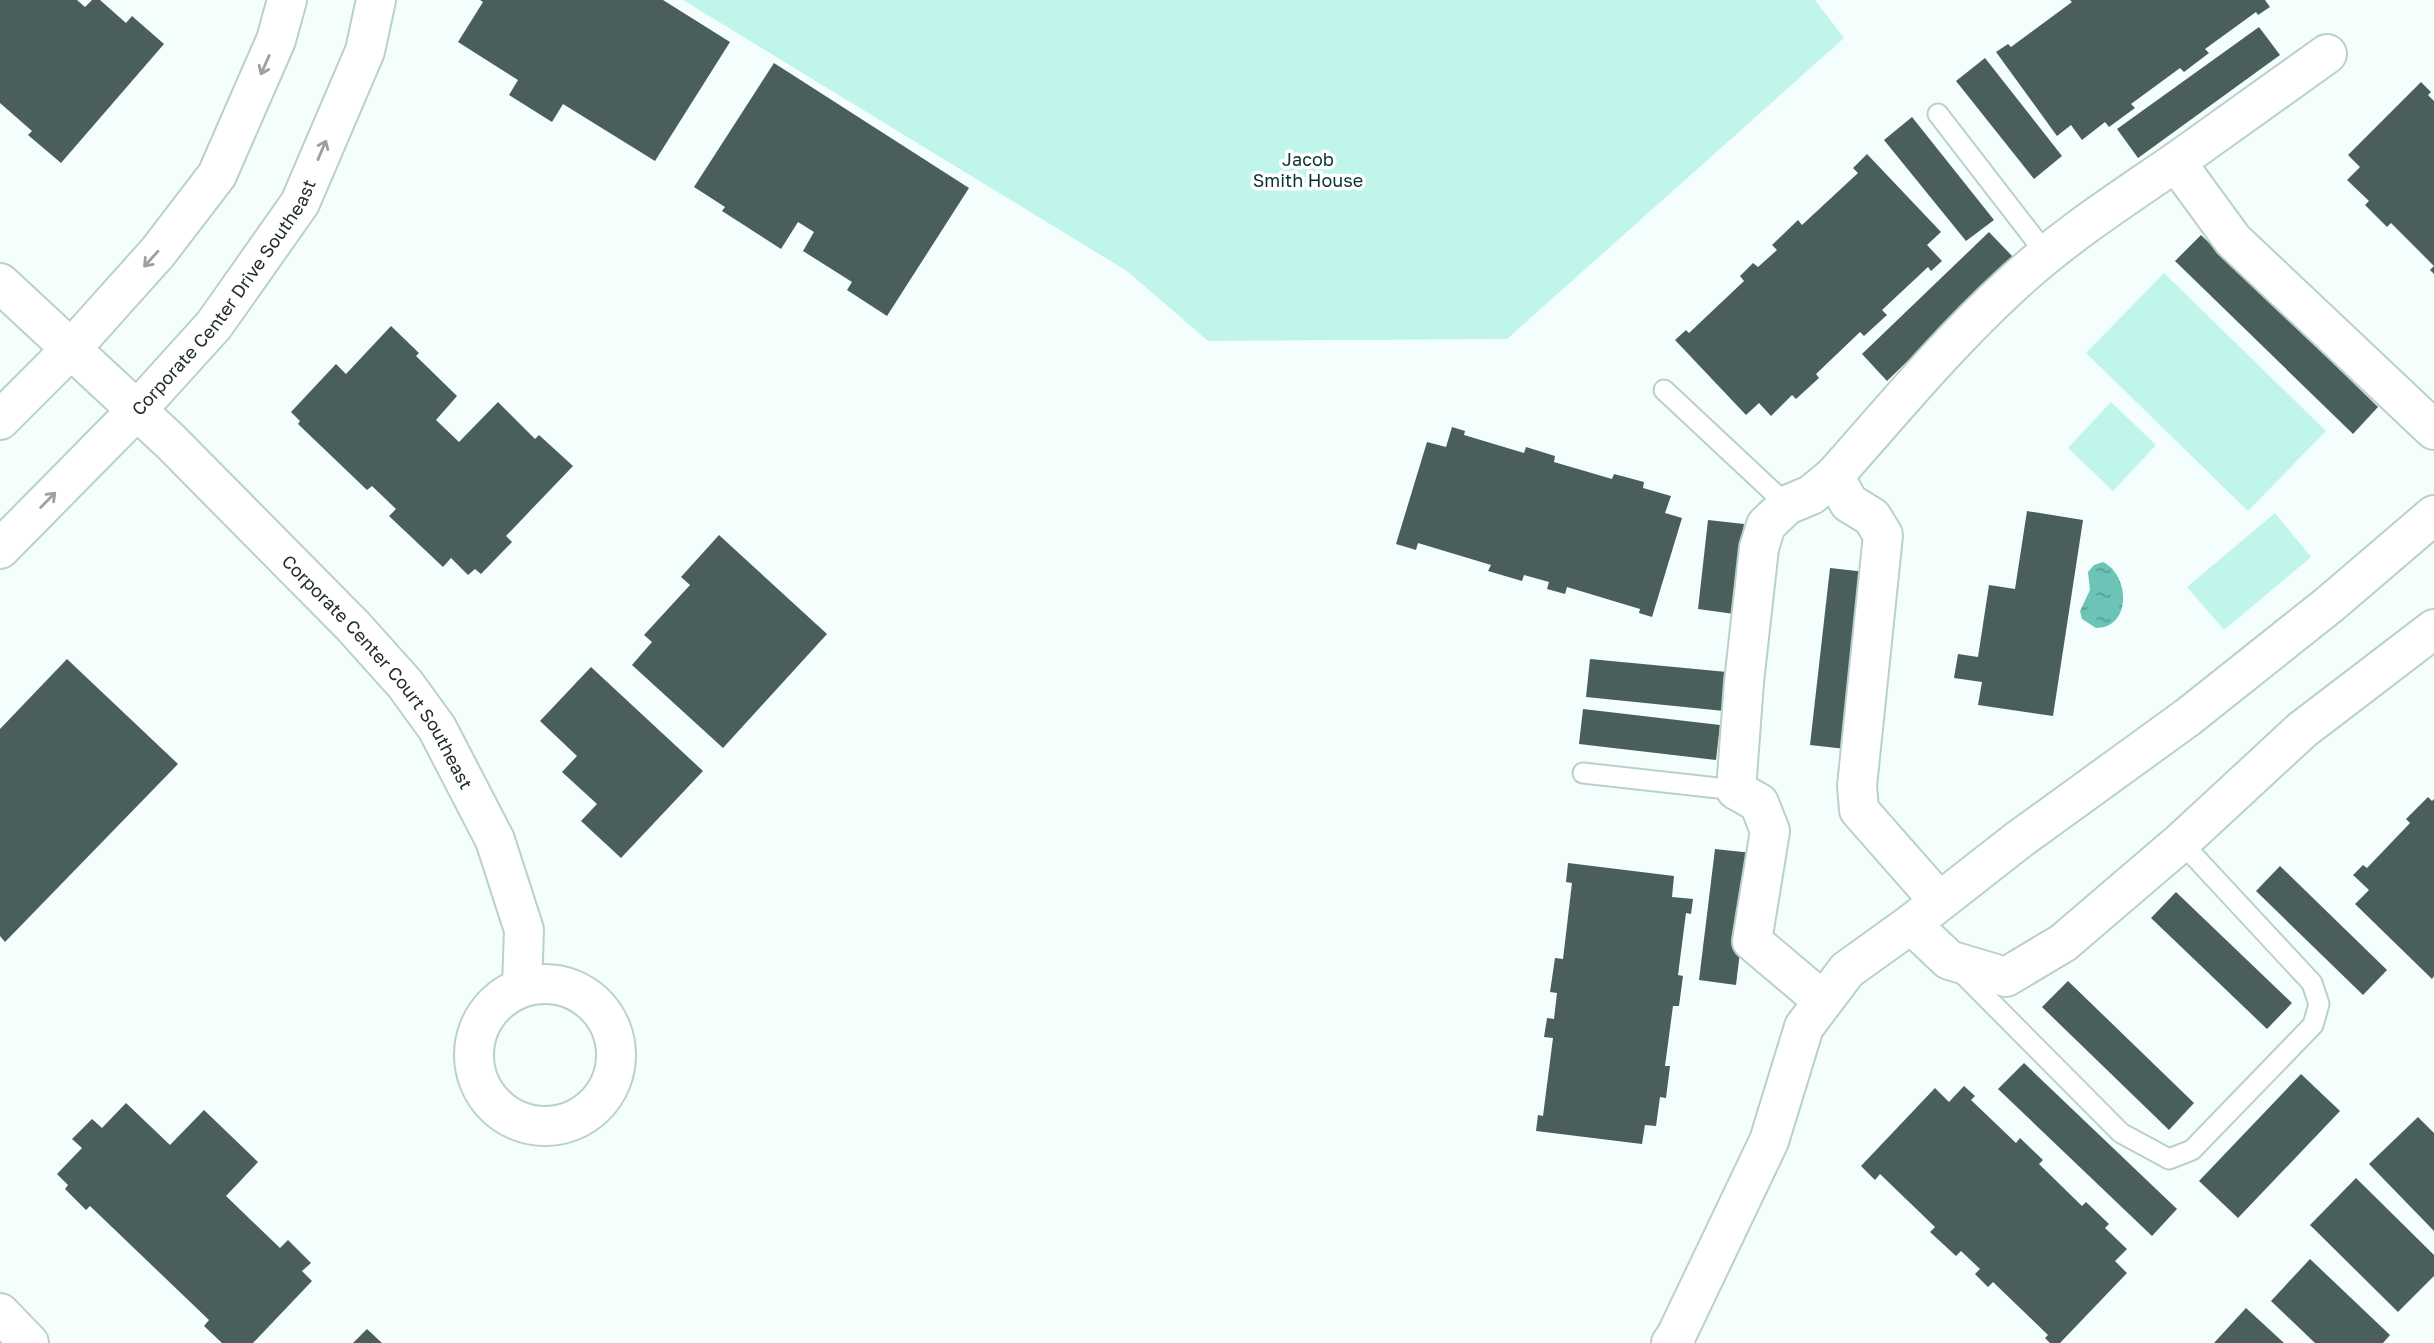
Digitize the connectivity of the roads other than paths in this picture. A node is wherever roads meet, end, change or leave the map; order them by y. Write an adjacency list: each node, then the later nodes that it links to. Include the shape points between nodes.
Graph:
1 (287, 0): 8 (street, one-way to 8, via 276,40 217,175 158,252)
2 (376, 0): 10 (street, Corporate Center Drive Southeast, one-way to 2, via 214,325 300,204 365,51)
3 (2327, 54): 5 (street)
4 (1938, 114): 6 (lane)
5 (2176, 162): 6 (street); 12 (street, via 2233,240)
6 (2047, 255): 13 (street, via 1965,331)
7 (0, 284): 8 (street, Corporate Center Court Southeast)
8 (72, 348): 10 (street, Corporate Center Court Southeast); 11 (street)
9 (1664, 390): 14 (lane)
10 (137, 410): 16 (street, Corporate Center Drive Southeast, one-way to 10); 23 (street, Corporate Center Court Southeast, via 353,626 437,728 495,840 524,930)
11 (0, 420)
12 (2434, 430)
13 (1833, 476): 14 (street, via 1811,495); 21 (street, via 1849,503 1872,517 1883,535 1858,810)
14 (1787, 505): 19 (street, via 1766,525 1759,548)
15 (2434, 515): 21 (street, via 2188,718)
16 (0, 549)
17 (2434, 629): 20 (street, via 2302,730)
18 (1583, 773): 19 (lane)
19 (1736, 790): 24 (street, via 1759,803 1770,831 1752,941)
20 (2181, 842): 22 (street, via 2063,943 2006,976); 22 (lane, via 2312,983 2319,1004 2313,1025 2192,1150 2169,1159 2121,1133)
21 (1925, 913): 22 (street); 24 (street, via 1847,970)
22 (1949, 960)
23 (522, 987)
24 (1823, 1001): 27 (street, via 1804,1027 1769,1141)
25 (0, 1314): 26 (street)
26 (29, 1343)
27 (1671, 1343)

